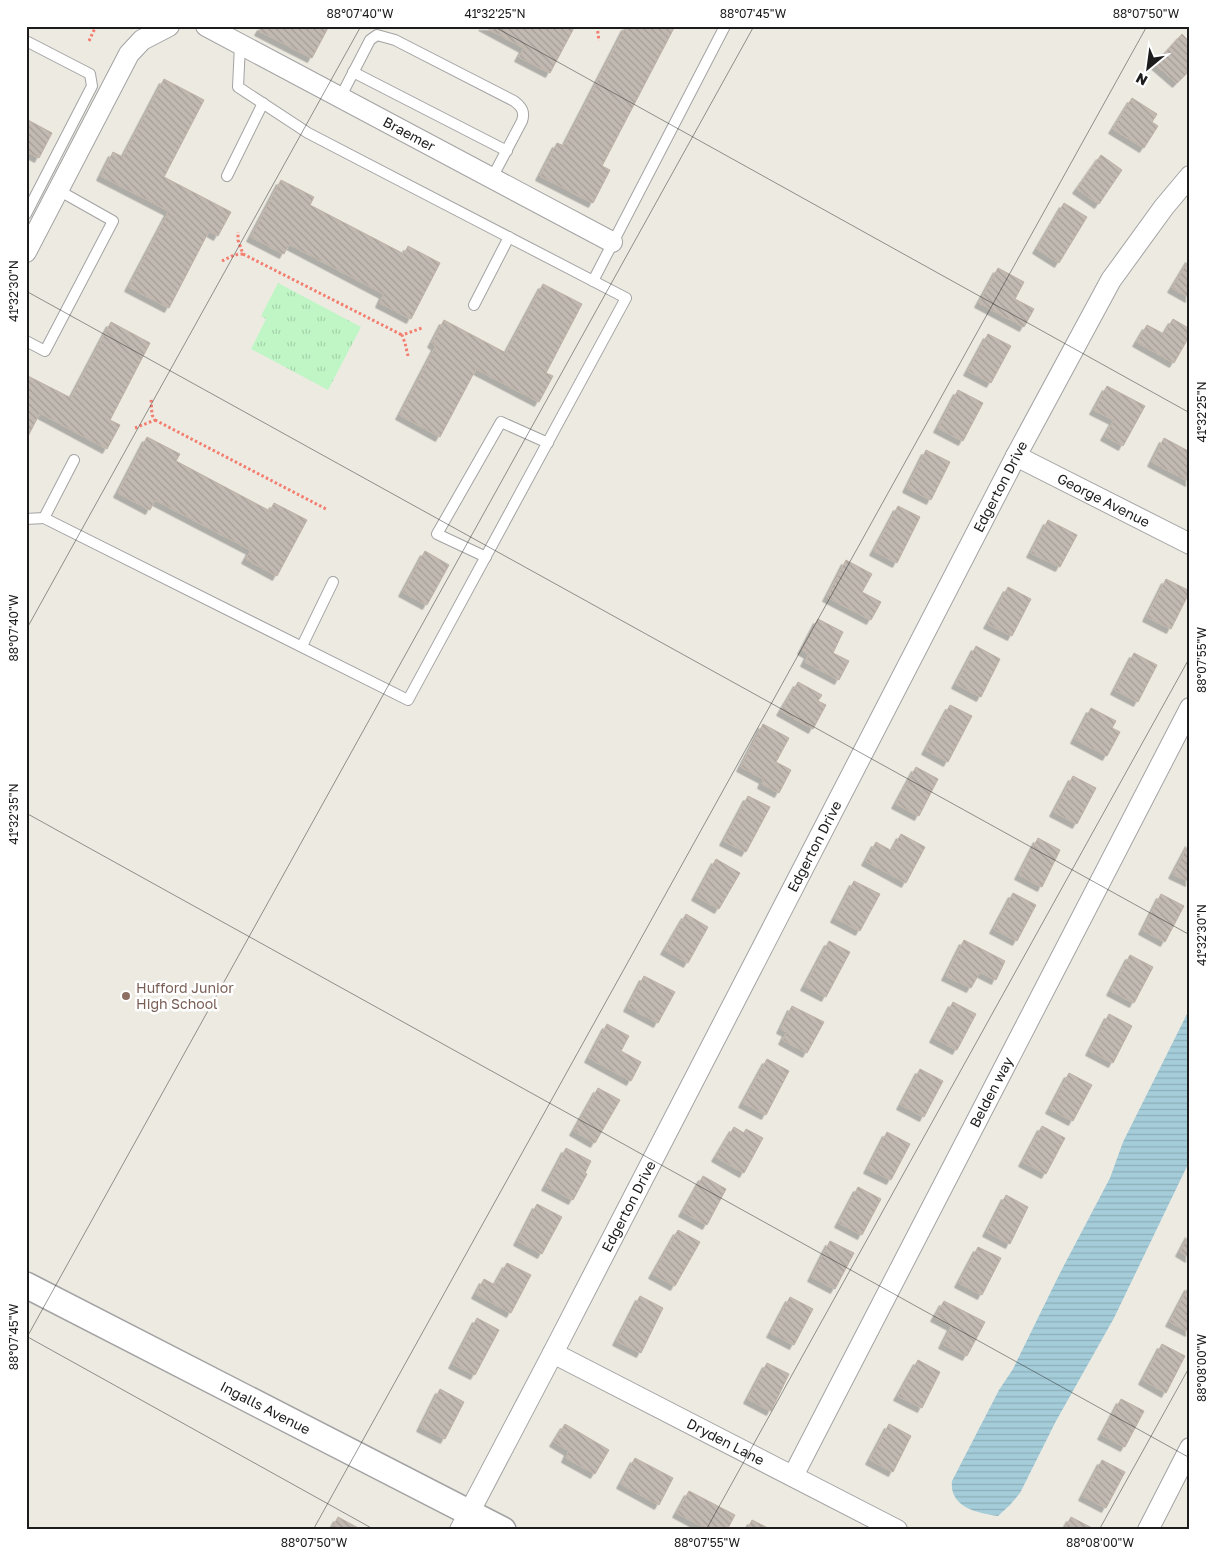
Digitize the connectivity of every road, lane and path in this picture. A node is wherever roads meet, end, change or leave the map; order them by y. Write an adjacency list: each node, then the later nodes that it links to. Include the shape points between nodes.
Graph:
1 (96, 26): 6 (path)
2 (169, 26): 17 (street, via 142,40 129,54)
3 (206, 26): 9 (street, Braemer)
4 (597, 26): 7 (path)
5 (725, 26): 21 (lane)
6 (89, 41)
7 (599, 41)
8 (28, 42): 18 (lane, via 90,74 92,86)
9 (240, 45): 11 (street, Braemer); 12 (lane, via 238,87)
10 (353, 72): 11 (lane); 13 (lane); 13 (lane, via 370,40 377,35 395,40 438,62 522,107 522,121)
11 (340, 98): 16 (street, Braemer)
12 (263, 103): 14 (lane); 20 (lane, via 308,133)
13 (507, 151): 16 (lane)
14 (227, 176)
15 (1190, 176): 35 (street, Edgerton Drive, via 1111,280)
16 (492, 178): 21 (street, Braemer)
17 (58, 190): 22 (street); 29 (lane, via 113,221 44,351)
18 (26, 214)
19 (238, 232): 23 (path)
20 (509, 237): 25 (lane); 26 (lane)
21 (612, 242): 25 (lane)
22 (26, 252)
23 (243, 254): 24 (path); 28 (path)
24 (222, 261)
25 (593, 280): 34 (lane, via 626,298)
26 (474, 305)
27 (422, 328): 28 (path)
28 (402, 335): 30 (path)
29 (26, 342)
30 (408, 356)
31 (151, 398): 32 (path)
32 (155, 420): 33 (path); 37 (path)
33 (135, 428)
34 (548, 443): 41 (lane); 41 (lane, via 501,422 437,534)
35 (1016, 456): 40 (street, George Avenue); 46 (street, Edgerton Drive)
36 (74, 460): 38 (lane)
37 (328, 510)
38 (44, 518): 39 (lane); 43 (lane)
39 (26, 519)
40 (1190, 544)
41 (486, 557): 43 (lane, via 408,700)
42 (333, 582): 43 (lane)
43 (302, 646)
44 (1190, 708): 48 (street, Belden way)
45 (26, 1285): 49 (street, Ingalls Avenue)
46 (553, 1353): 48 (street, Dryden Lane); 49 (street, Edgerton Drive)
47 (1190, 1448): 52 (street)
48 (793, 1476): 51 (street, Dryden Lane)
49 (464, 1521): 50 (street, Ingalls Avenue)
50 (503, 1530)
51 (897, 1530)
52 (1148, 1530)

